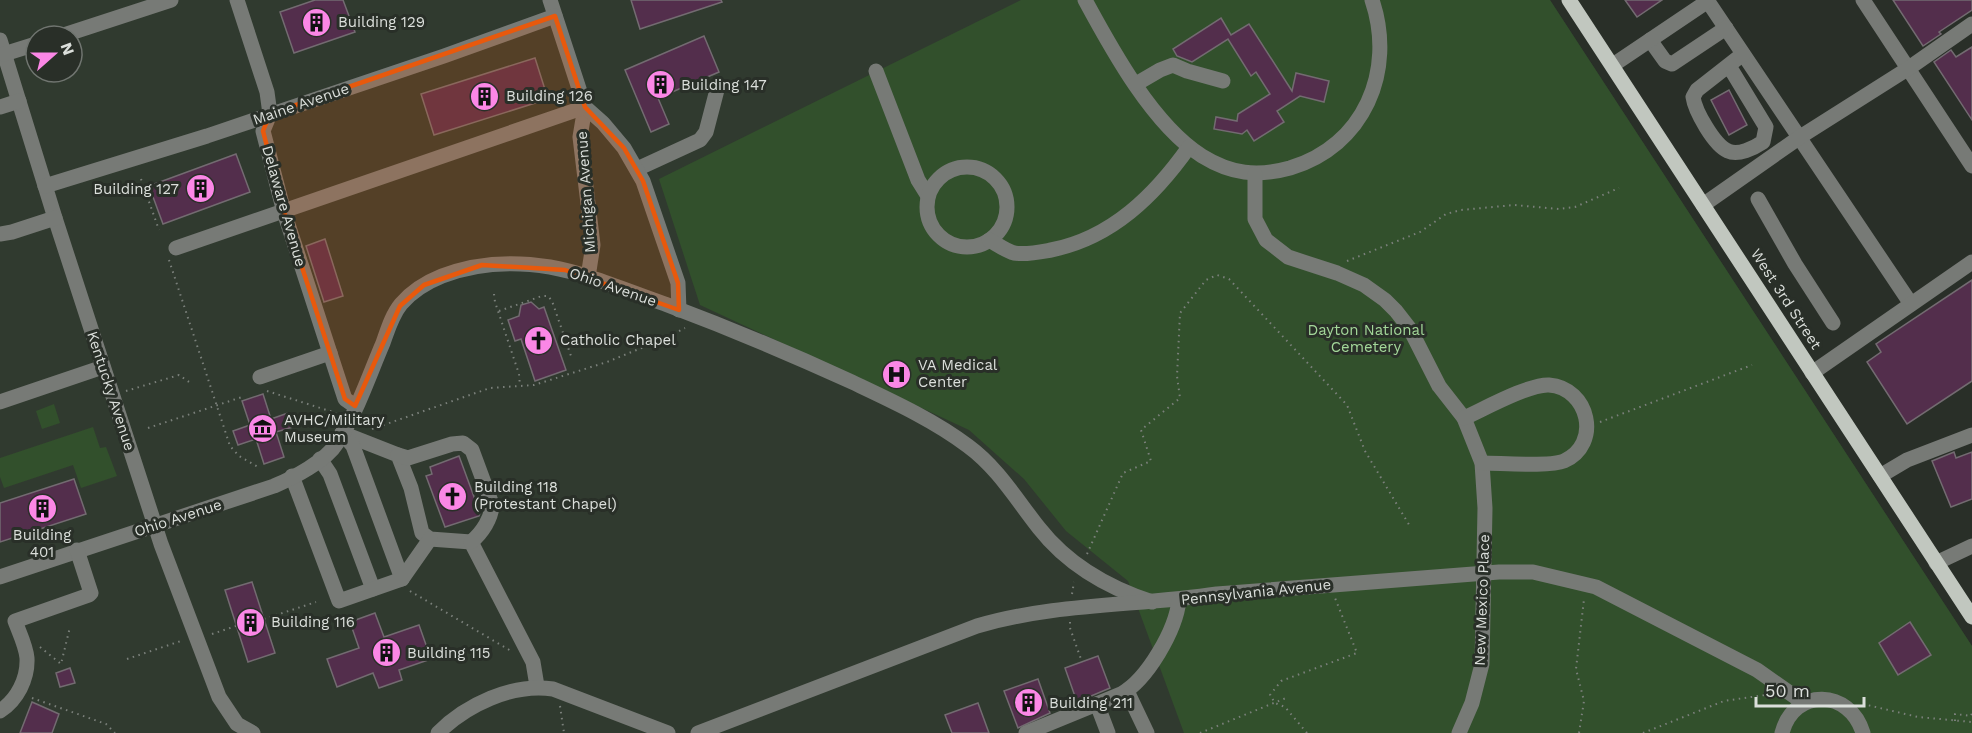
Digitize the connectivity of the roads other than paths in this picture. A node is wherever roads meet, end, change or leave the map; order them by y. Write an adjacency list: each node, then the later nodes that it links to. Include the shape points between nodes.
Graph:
1 (171, 0): 11 (street)
2 (237, 0): 27 (street, Delaware Avenue, via 267,92)
3 (550, 0): 9 (street, Michigan Avenue)
4 (1085, 0): 22 (street)
5 (1372, 0): 32 (street, via 1379,24 1379,69 1358,120 1342,139 1320,155 1295,166)
6 (1569, 0): 17 (main road, West 3rd Street)
7 (1863, 0): 19 (street)
8 (1708, 1): 12 (street); 13 (street)
9 (555, 16): 26 (street, Michigan Avenue); 27 (street, Maine Avenue)
10 (1972, 24): 19 (street)
11 (84, 28)
12 (1726, 28): 13 (street, via 1672,64 1665,61); 16 (street)
13 (1650, 40): 17 (street)
14 (24, 45): 15 (street)
15 (2, 47): 24 (street, Kentucky Avenue)
16 (1743, 54): 18 (street); 28 (street)
17 (1613, 65): 36 (main road, West 3rd Street)
18 (1729, 66): 18 (street, via 1693,97 1697,113 1720,146 1729,152 1745,151 1762,142 1766,127)
19 (1909, 68): 28 (street); 30 (street)
20 (876, 71): 34 (street, via 918,180)
21 (1223, 81): 22 (street, via 1173,65)
22 (1136, 84): 29 (street)
23 (718, 86): 31 (street, via 706,132 700,140)
24 (19, 101): 25 (street); 33 (street, Kentucky Avenue)
25 (0, 107)
26 (585, 107): 31 (street, Michigan Avenue, via 624,148); 37 (street); 43 (street, Michigan Avenue, via 580,137 593,244)
27 (270, 114): 33 (street, Maine Avenue); 37 (street, Delaware Avenue, via 263,131)
28 (1800, 137): 36 (street); 44 (street)
29 (1189, 147): 32 (street, via 1215,162); 40 (street, via 1163,181 1129,214 1087,239 1028,253 1014,253)
30 (1972, 166)
31 (637, 169): 45 (street, Michigan Avenue, via 675,272)
32 (1255, 174): 53 (street, New Mexico Place, via 1255,219 1266,240 1288,257 1337,273 1385,300 1410,329 1439,386)
33 (45, 186): 38 (street, Kentucky Avenue)
34 (928, 196): 40 (street, via 929,220 944,240 966,247); 40 (street, via 936,181 952,170 971,167 989,174 1002,188 1007,207 1002,226)
35 (1758, 200): 46 (street)
36 (1703, 205): 49 (main road, West 3rd Street)
37 (284, 212): 41 (street); 47 (street, Delaware Avenue)
38 (55, 218): 39 (street); 48 (street, Kentucky Avenue)
39 (0, 234)
40 (989, 240)
41 (172, 254)
42 (1972, 262): 44 (street)
43 (588, 277): 45 (street, Ohio Avenue); 52 (street, Ohio Avenue, via 547,267 484,264 424,285 399,306)
44 (1911, 304): 49 (street)
45 (679, 310): 72 (street, Ohio Avenue, via 793,355 884,397 957,438 994,469 1040,530 1064,554 1116,589)
46 (1833, 323)
47 (330, 353): 50 (street); 52 (street, Delaware Avenue, via 345,399)
48 (103, 367): 51 (street); 61 (street, Kentucky Avenue)
49 (1812, 373): 60 (main road, West 3rd Street)
50 (262, 383)
51 (0, 402)
52 (355, 406): 54 (street, Ohio Avenue)
53 (1464, 418): 58 (street, New Mexico Place); 58 (street, via 1549,385 1576,397 1586,413 1584,441 1577,452 1559,463)
54 (342, 433): 56 (street); 57 (street, Ohio Avenue, via 337,445); 69 (street, via 353,446)
55 (1972, 435): 60 (street, via 1907,460)
56 (398, 455): 62 (street, via 422,533); 63 (street, via 408,458 463,443 472,450 492,514)
57 (320, 459): 59 (street, Ohio Avenue); 70 (street, via 330,474)
58 (1482, 463): 67 (street, New Mexico Place)
59 (292, 476): 61 (street, Ohio Avenue, via 274,486); 70 (street, via 339,601)
60 (1880, 476): 66 (main road, West 3rd Street)
61 (154, 524): 65 (street, Ohio Avenue); 82 (street, Kentucky Avenue, via 219,697)
62 (430, 539): 63 (street); 69 (street)
63 (471, 542): 76 (street, via 533,662)
64 (1972, 546): 66 (street)
65 (76, 550): 68 (street, Ohio Avenue); 74 (street, via 90,595)
66 (1936, 562): 73 (main road, West 3rd Street)
67 (1484, 573): 71 (street, Pennsylvania Avenue); 79 (street, Pennsylvania Avenue, via 1533,572 1587,584 1757,670); 90 (street, New Mexico Place, via 1482,664)
68 (0, 577)
69 (404, 585): 70 (street)
70 (373, 589)
71 (1179, 600): 72 (street, Pennsylvania Avenue); 77 (street, via 1172,631)
72 (1152, 602): 86 (street, Pennsylvania Avenue, via 1040,611 977,626)
73 (1972, 617)
74 (15, 621): 75 (street); 80 (street, via 27,658 24,681 9,705)
75 (0, 626)
76 (537, 686): 81 (street, via 553,689); 84 (street, via 475,705)
77 (1127, 691): 78 (street); 89 (street)
78 (1097, 704): 87 (street); 88 (street)
79 (1804, 704): 91 (street, via 1792,712); 92 (street, via 1816,699 1840,703 1852,710)
80 (0, 711)
81 (638, 728): 85 (street)
82 (236, 729): 83 (street)
83 (253, 733)
84 (438, 733)
85 (668, 733)
86 (698, 733)
87 (1026, 733)
88 (1108, 733)
89 (1147, 733)
90 (1459, 733)
91 (1782, 733)
92 (1863, 733)

